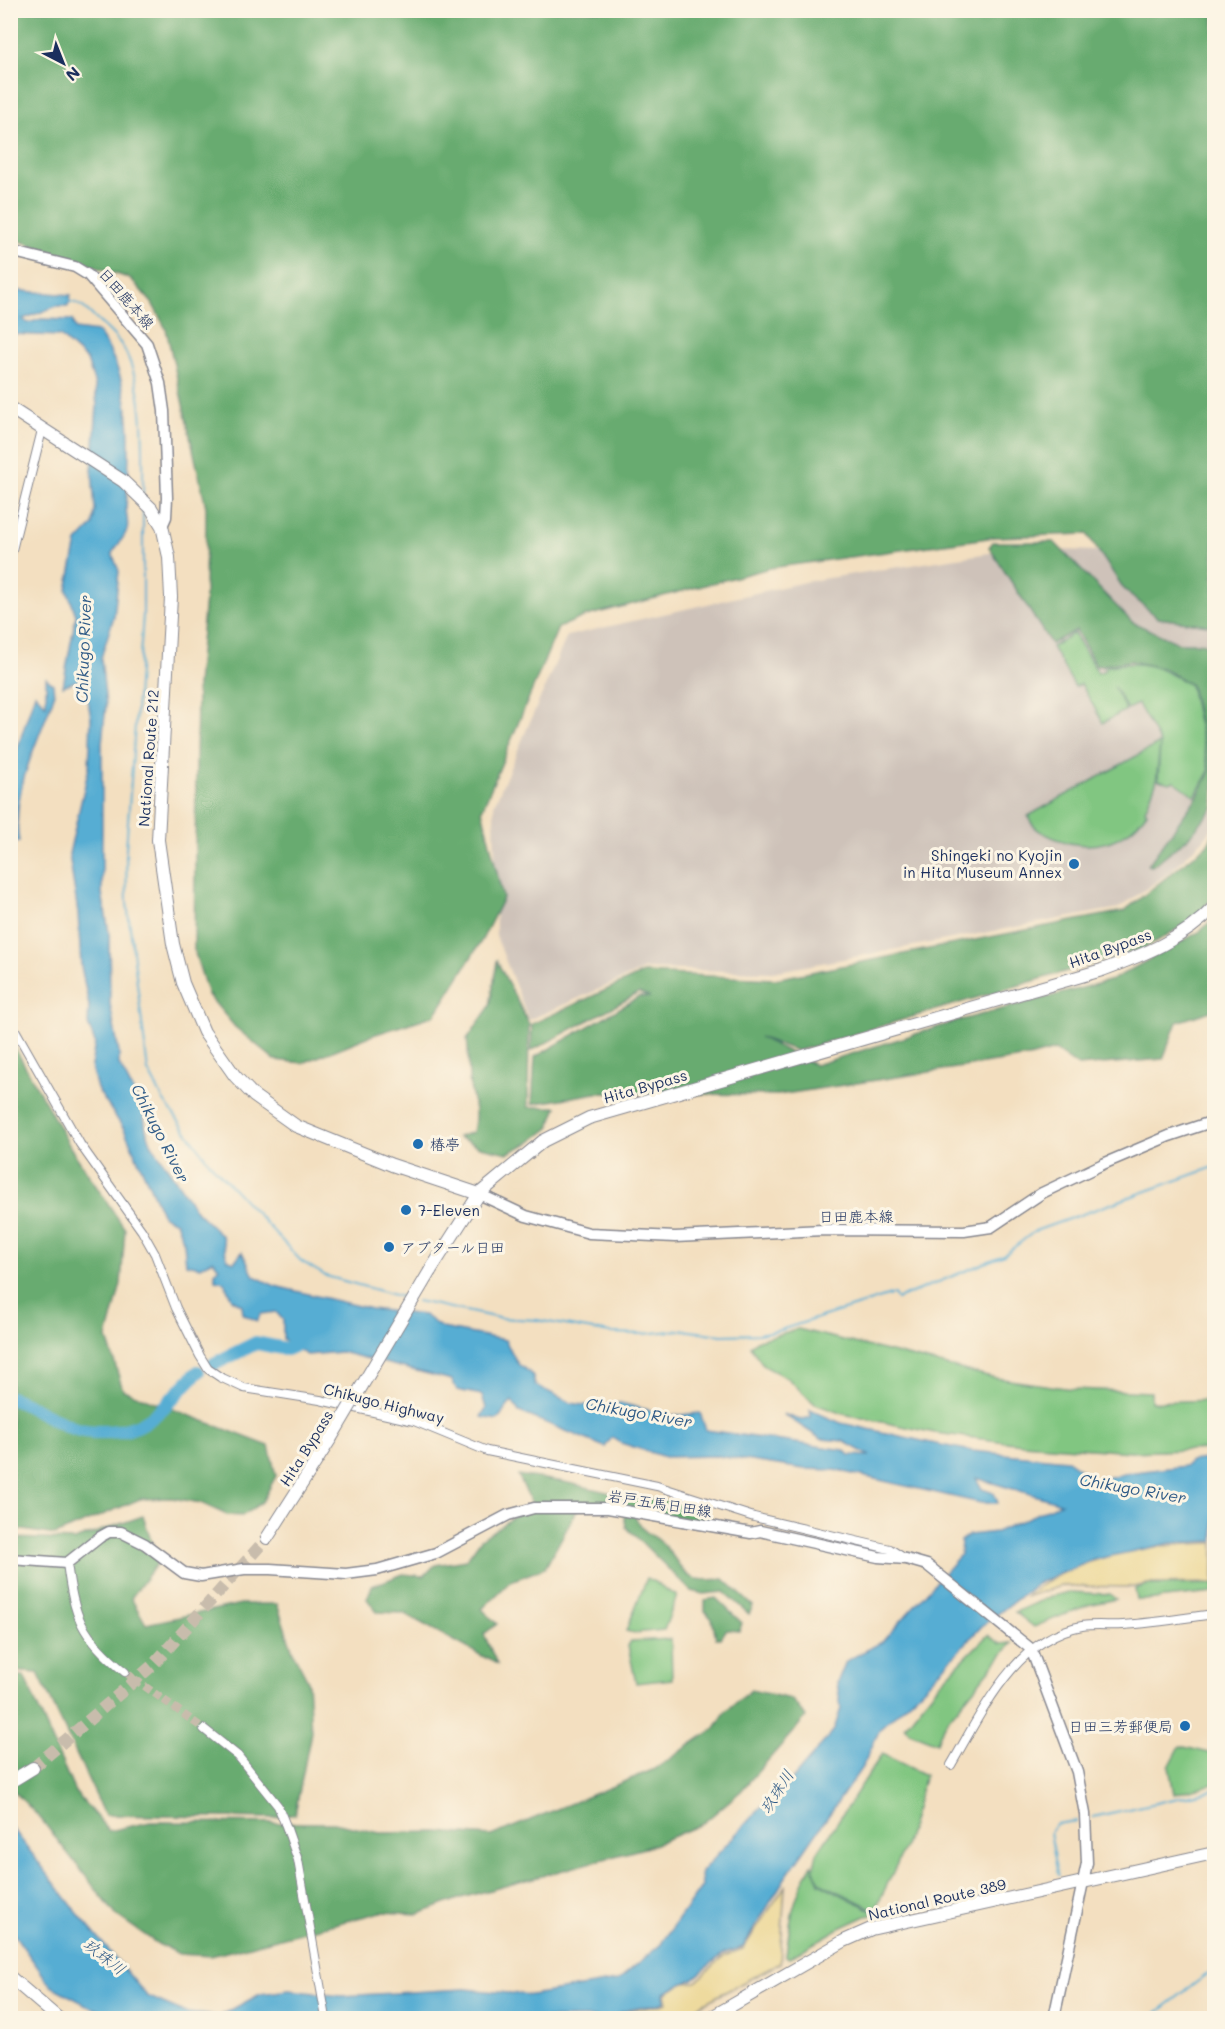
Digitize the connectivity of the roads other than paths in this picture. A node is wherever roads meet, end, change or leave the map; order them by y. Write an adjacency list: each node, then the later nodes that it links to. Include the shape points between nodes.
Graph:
1 (10, 251): 4 (main road, 日田鹿本線, via 75,267 88,275 147,344 160,383 164,411 167,498)
2 (10, 408): 3 (highway, National Route 212)
3 (42, 430): 4 (highway, National Route 212, via 123,481 151,508); 5 (street)
4 (162, 526): 9 (highway, National Route 212, via 169,557 171,597 158,840 173,944 194,1012 235,1076 254,1096 296,1126)
5 (10, 558)
6 (1215, 907): 9 (highway, Hita Bypass, via 1166,943 1102,970 589,1118 543,1141)
7 (10, 1021): 11 (street, Chikugo Highway, via 80,1143 142,1231 200,1356 208,1369 220,1377 244,1388 320,1400 414,1422 487,1451 657,1486 754,1517 890,1549)
8 (1215, 1121): 9 (main road, 日田鹿本線, via 1103,1164 1042,1193 991,1227 964,1231 823,1230 675,1237 589,1233 526,1216)
9 (479, 1194): 10 (highway, Hita Bypass, bridge)
10 (267, 1538)
11 (906, 1558): 13 (main road, 岩戸五馬日田線, via 879,1557 760,1531 751,1533 625,1510 534,1508 508,1515 436,1553 377,1570 346,1574 270,1569 184,1574 145,1544 121,1532 100,1537); 15 (main road, 岩戸五馬日田線, via 935,1571)
12 (10, 1559): 13 (main road)
13 (67, 1563): 16 (street, via 72,1602 84,1630 99,1652)
14 (1215, 1614): 15 (street, via 1121,1626 1082,1626)
15 (1031, 1649): 18 (street, via 1004,1679); 22 (main road, 岩戸五馬日田線, via 1081,1788 1087,1853)
16 (125, 1672)
17 (204, 1729): 25 (street, via 238,1756 278,1806 298,1860)
18 (951, 1765)
19 (33, 1768): 20 (highway)
20 (12, 1782)
21 (1215, 1853): 22 (highway, National Route 389)
22 (1085, 1881): 26 (highway, National Route 389, via 871,1929); 27 (main road, 岩戸五馬日田線)
23 (10, 1977): 24 (highway)
24 (58, 2019)
25 (326, 2019)
26 (710, 2019)
27 (1054, 2019)

